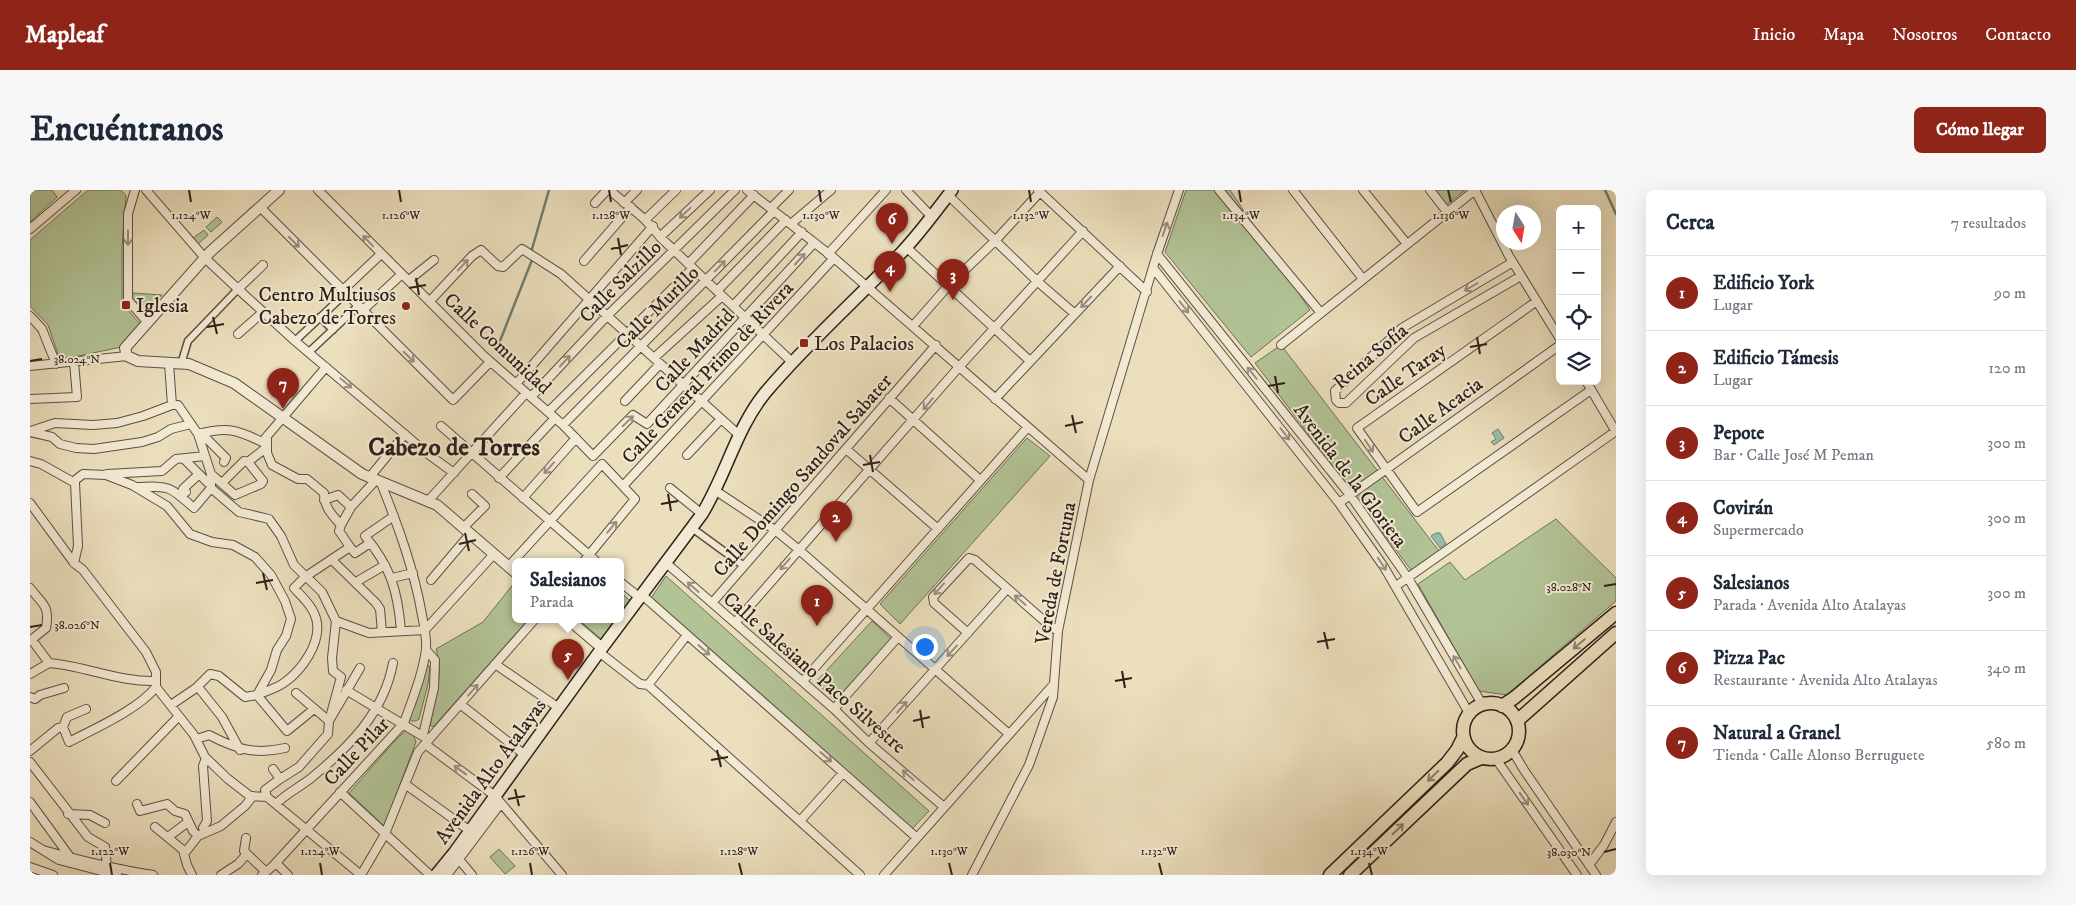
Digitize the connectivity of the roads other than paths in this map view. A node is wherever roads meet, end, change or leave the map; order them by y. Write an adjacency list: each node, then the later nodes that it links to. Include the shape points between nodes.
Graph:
1 (76, 190): 33 (street)
2 (134, 190): 77 (street, one-way to 77, via 128,214 128,300)
3 (146, 190): 45 (street)
4 (279, 190): 26 (street)
5 (318, 190): 42 (street, Calle Comunidad, one-way to 5)
6 (609, 190): 24 (street); 25 (street)
7 (637, 190): 25 (street)
8 (676, 190): 30 (street)
9 (710, 190): 36 (street, one-way to 36)
10 (735, 190): 41 (street, Calle Salzillo)
11 (789, 190): 27 (street, Calle Murillo)
12 (831, 190): 31 (street)
13 (886, 190): 44 (street, Calle General Primo de Rivera)
14 (906, 190): 29 (street)
15 (1179, 190): 43 (street, one-way to 15)
16 (1219, 190): 71 (street)
17 (1292, 190): 55 (street)
18 (1363, 190): 39 (street)
19 (1430, 190): 28 (street)
20 (1475, 190): 28 (street); 48 (street)
21 (1039, 191): 34 (street); 37 (street)
22 (749, 192): 27 (street); 50 (street)
23 (950, 192): 29 (main road, Avenida Alto Atalayas); 37 (street)
24 (595, 203)
25 (628, 205): 30 (street); 47 (street)
26 (260, 207): 45 (street); 62 (street, one-way to 62)
27 (773, 210): 31 (street); 57 (street, Calle Murillo, one-way to 27)
28 (1447, 212): 39 (street)
29 (931, 216): 40 (main road, Avenida Alto Atalayas)
30 (646, 219): 32 (street)
31 (789, 222): 35 (street); 64 (street)
32 (652, 226): 36 (street); 65 (street)
33 (30, 229)
34 (1083, 231): 51 (street); 58 (street)
35 (802, 232): 38 (street); 69 (street)
36 (660, 237): 41 (street)
37 (995, 241): 58 (street); 59 (street)
38 (814, 243): 44 (street); 76 (street, Calle Madrid, one-way to 38)
39 (1407, 244): 55 (street)
40 (906, 247): 59 (street); 60 (main road, Avenida Alto Atalayas)
41 (674, 250): 50 (street); 74 (street, Calle Salzillo)
42 (381, 254): 53 (street, Calle Comunidad); 62 (street)
43 (1157, 254): 52 (street); 159 (street, Avenida de la Glorieta, one-way to 43)
44 (831, 256): 60 (street); 84 (street, Calle General Primo de Rivera)
45 (205, 258): 61 (street); 77 (street)
46 (434, 260): 56 (street)
47 (584, 261)
48 (1513, 262): 54 (street); 54 (street, Reina Sofía, one-way to 54, via 1402,328 1335,391 1336,400 1346,403 1414,338)
49 (263, 265): 61 (street)
50 (690, 266): 57 (street); 83 (street)
51 (1120, 266): 63 (street); 72 (street, one-way to 72)
52 (1154, 269): 63 (street, Vereda de Fortuna); 163 (street, Avenida de la Glorieta, one-way to 163)
53 (402, 274): 56 (street, Calle Comunidad); 68 (street)
54 (1521, 276): 67 (street)
55 (1363, 279): 71 (street)
56 (408, 280): 66 (street, Calle Comunidad)
57 (706, 280): 64 (street); 88 (street, Calle Murillo)
58 (1038, 282): 72 (street); 79 (street)
59 (948, 286): 78 (street); 79 (street)
60 (865, 287): 78 (street); 97 (main road, Avenida Alto Atalayas)
61 (238, 289): 70 (street); 99 (street, via 188,341)
62 (344, 292): 68 (street); 75 (street)
63 (1147, 292): 149 (street, Vereda de Fortuna)
64 (720, 294): 69 (street); 92 (street)
65 (590, 300): 66 (street, one-way to 65, via 472,256 482,250 503,267 522,249 561,274); 74 (street); 104 (street)
66 (430, 301): 95 (street, Calle Comunidad, via 478,354)
67 (1537, 301): 81 (street); 141 (street, Calle Taray, one-way to 141, via 1357,428)
68 (358, 303): 80 (street); 95 (street, one-way to 95, via 445,388 453,400)
69 (733, 306): 76 (street)
70 (263, 312): 82 (street); 85 (street)
71 (1321, 313): 87 (street)
72 (1075, 314): 93 (street)
73 (30, 316): 98 (street, via 42,329)
74 (607, 316): 83 (street); 108 (street, Calle Salzillo, one-way to 74)
75 (320, 317): 80 (street); 85 (street)
76 (745, 318): 84 (street); 105 (street, Calle Madrid)
77 (147, 322): 90 (street)
78 (913, 326): 86 (street)
79 (994, 329): 93 (street); 103 (street)
80 (333, 330): 91 (street)
81 (1556, 332)
82 (238, 334)
83 (628, 335): 88 (street); 115 (street)
84 (764, 336): 97 (street); 113 (street, Calle General Primo de Rivera)
85 (295, 341): 91 (street)
86 (936, 345): 103 (street); 109 (street, Calle Domingo Sandoval Sabater)
87 (1281, 345)
88 (641, 346): 92 (street); 121 (street, Calle Murillo)
89 (1556, 348): 141 (street, Calle Acacia)
90 (126, 352): 94 (street); 96 (street, via 138,361)
91 (309, 352): 102 (street)
92 (654, 358): 100 (street)
93 (1030, 361): 110 (street)
94 (74, 362): 98 (street); 111 (street, via 76,397)
95 (490, 362): 104 (street, Calle Comunidad)
96 (169, 363): 99 (street); 114 (street)
97 (793, 363): 128 (main road, Avenida Alto Atalayas, via 765,394)
98 (56, 364): 101 (street)
99 (181, 364): 116 (street, via 189,364 234,383)
100 (660, 364): 105 (street); 112 (street)
101 (30, 366)
102 (326, 366): 116 (street); 127 (street, one-way to 127)
103 (959, 366): 110 (street); 119 (street, one-way to 119)
104 (516, 384): 108 (street, Calle Comunidad)
105 (683, 384): 113 (street); 135 (street, Calle Madrid, one-way to 105, via 634,415 647,424)
106 (1588, 385): 107 (street)
107 (1591, 390): 125 (street); 141 (street, via 1417,512)
108 (529, 395): 115 (street, Calle Comunidad); 132 (street, Calle Salzillo)
109 (890, 398): 119 (street); 131 (street, Calle Domingo Sandoval Sabater)
110 (995, 398): 123 (street)
111 (30, 399)
112 (624, 400)
113 (702, 401): 118 (street); 153 (street, Calle General Primo de Rivera)
114 (172, 405): 120 (street, via 178,405); 124 (street, via 117,423 55,423)
115 (548, 412): 117 (street, Calle Comunidad)
116 (282, 417): 130 (street); 147 (street)
117 (555, 418): 121 (street, Calle Comunidad); 146 (street)
118 (722, 419): 128 (street); 133 (street)
119 (914, 420): 140 (street); 148 (street)
120 (191, 424): 124 (street, via 142,442 94,449 60,444 52,437); 126 (street)
121 (563, 425): 129 (street, Calle Comunidad)
122 (441, 426): 132 (street)
123 (1028, 427): 148 (street); 149 (street)
124 (30, 431)
125 (1616, 431): 189 (street)
126 (199, 434): 130 (street, via 238,430); 134 (street); 138 (street, via 226,458)
127 (405, 434): 142 (street); 147 (street)
128 (739, 435): 156 (main road, Avenida Alto Atalayas)
129 (576, 438): 135 (street, Calle Comunidad); 160 (street, one-way to 160)
130 (265, 442): 139 (street); 161 (street, via 272,465 307,479 324,493)
131 (846, 448): 140 (street); 172 (street, Calle Domingo Sandoval Sabater)
132 (472, 452): 142 (street, Calle Salzillo); 146 (street)
133 (687, 455)
134 (206, 456): 136 (street); 145 (street)
135 (593, 456)
136 (184, 460): 143 (street, via 176,459 162,471); 144 (street)
137 (30, 461): 150 (street)
138 (224, 462)
139 (248, 462): 151 (street, via 244,461); 151 (street, via 261,484 235,495)
140 (870, 470): 171 (street); 176 (street)
141 (1386, 470): 159 (street, Calle Acacia)
142 (454, 473): 162 (street, Calle Salzillo)
143 (106, 474): 150 (street, via 83,474); 154 (street)
144 (199, 474): 152 (street); 157 (street, via 183,489)
145 (211, 474): 151 (street); 152 (street)
146 (500, 478): 160 (street)
147 (375, 480): 162 (street); 165 (street); 167 (street, Calle Pilar)
148 (980, 480): 171 (street)
149 (1089, 480): 207 (street, Vereda de Fortuna)
150 (73, 482): 182 (street, via 78,546)
151 (223, 482)
152 (211, 485): 154 (street, via 194,508 172,489 162,486); 187 (street, via 239,512 269,519 294,565)
153 (624, 486): 168 (street, via 602,464); 179 (street, one-way to 153, via 635,499)
154 (136, 488): 231 (street, via 166,506 190,534 233,545 256,557 271,575 285,601 290,619 286,636)
155 (670, 488): 166 (street)
156 (716, 491): 166 (main road, Avenida Alto Atalayas); 172 (street)
157 (186, 492)
158 (472, 494): 173 (street, via 485,506)
159 (1350, 495): 163 (street, Calle Acacia); 189 (street, Avenida de la Glorieta)
160 (523, 498): 168 (street)
161 (324, 500): 165 (street, via 338,495); 169 (street)
162 (428, 501): 173 (street)
163 (1339, 502): 193 (street, Avenida de la Glorieta, one-way to 193)
164 (30, 503): 182 (street)
165 (352, 507): 169 (street)
166 (702, 514): 170 (main road, Avenida Alto Atalayas)
167 (394, 516): 174 (street, via 365,536); 186 (street, Calle Pilar)
168 (550, 521): 178 (street); 179 (street)
169 (341, 525): 175 (street, via 339,531)
170 (692, 528): 181 (main road, Avenida Alto Atalayas); 184 (street)
171 (938, 529): 198 (street)
172 (775, 530): 176 (street); 184 (street, Calle Domingo Sandoval Sabater)
173 (467, 531): 177 (street); 190 (street)
174 (370, 542): 175 (street, via 355,552); 183 (street)
175 (350, 547): 180 (street)
176 (798, 549): 198 (street); 205 (street, one-way to 205)
177 (494, 554): 185 (street); 206 (street)
178 (521, 558)
179 (586, 558)
180 (332, 560): 187 (street); 191 (street)
181 (665, 562): 196 (main road, Avenida Alto Atalayas); 197 (street, Calle Salesiano Paco Silvestre, one-way to 181)
182 (74, 563): 224 (street, via 83,570 146,652 156,672)
183 (385, 565): 188 (street); 191 (street)
184 (744, 566): 197 (street, Calle Domingo Sandoval Sabater)
185 (512, 570)
186 (413, 573): 188 (street); 206 (street, Calle Pilar)
187 (305, 576): 201 (street, via 322,592); 231 (street, via 294,588 310,606 317,623 308,657 284,683)
188 (392, 578): 209 (street, via 400,610)
189 (1408, 578): 193 (street); 236 (street, Avenida de la Glorieta, one-way to 189)
190 (431, 580)
191 (356, 582): 208 (street, via 380,610)
192 (624, 585): 196 (street)
193 (1396, 586): 244 (street, Avenida de la Glorieta)
194 (30, 588): 214 (street, via 46,607 48,617 46,628)
195 (1007, 589): 207 (street, one-way to 195); 210 (street); 210 (street, one-way to 210, via 969,558 933,597 934,603)
196 (640, 596): 200 (main road, Avenida Alto Atalayas); 212 (street)
197 (712, 603): 205 (street, Calle Salesiano Paco Silvestre)
198 (866, 609): 213 (street); 223 (street)
199 (1616, 613): 238 (main road, one-way to 238)
200 (624, 618)
201 (336, 621): 208 (street, via 370,633); 246 (street, via 333,671 341,677)
202 (532, 623): 219 (street)
203 (572, 623): 216 (street)
204 (620, 623): 216 (main road, Avenida Alto Atalayas)
205 (735, 623): 223 (street, Calle Salesiano Paco Silvestre)
206 (425, 630): 209 (street); 215 (street, Calle Pilar)
207 (1058, 631): 225 (street, Vereda de Fortuna)
208 (382, 632): 209 (street)
209 (401, 632)
210 (968, 633): 221 (street, one-way to 221)
211 (1616, 633): 247 (main road)
212 (686, 635): 226 (street); 265 (street, one-way to 265)
213 (898, 637): 221 (street); 242 (street)
214 (31, 641): 217 (street)
215 (426, 650): 248 (street, Calle Pilar); 253 (street, via 435,660)
216 (600, 650): 226 (street, via 640,684); 241 (main road, Avenida Alto Atalayas)
217 (48, 663): 222 (street); 224 (street, via 68,664 135,682)
218 (393, 663): 239 (street, via 390,679)
219 (495, 664): 235 (street, one-way to 219); 241 (street)
220 (360, 668): 229 (street)
221 (935, 670): 250 (street); 254 (street, one-way to 221)
222 (30, 674)
223 (803, 681): 242 (street, Calle Salesiano Paco Silvestre)
224 (156, 684): 237 (street); 249 (street, via 150,694 69,742)
225 (1054, 684): 233 (street, Vereda de Fortuna); 234 (street)
226 (648, 685): 278 (street)
227 (198, 687): 231 (street, via 210,674 219,676 245,697); 237 (street); 256 (street, via 222,716)
228 (64, 688): 232 (street, via 35,699)
229 (346, 690): 239 (street); 246 (street)
230 (296, 693): 243 (street)
231 (257, 694): 243 (street, via 287,731)
232 (30, 697)
233 (1053, 697): 234 (street); 315 (street, Vereda de Fortuna, via 1029,764)
234 (1039, 701): 250 (street)
235 (460, 704): 253 (street); 259 (street)
236 (1482, 704): 238 (main road); 244 (main road)
237 (171, 705): 245 (street)
238 (1502, 706): 247 (main road)
239 (377, 707): 248 (street); 275 (street, via 360,733 345,748)
240 (86, 708): 249 (street, via 67,717)
241 (559, 708): 259 (main road, Avenida Alto Atalayas)
242 (834, 708): 254 (street, Calle Salesiano Paco Silvestre)
243 (314, 709): 246 (street)
244 (1469, 713): 251 (main road, via 1462,729)
245 (179, 716): 252 (street); 267 (street)
246 (329, 721): 266 (street, via 328,734 299,767)
247 (1517, 721): 257 (main road, via 1518,736)
248 (404, 723): 253 (street); 269 (street, Calle Pilar)
249 (63, 727): 258 (street)
250 (1009, 734): 276 (street)
251 (1463, 738): 261 (main road, via 1466,747); 316 (main road, one-way to 316, via 1447,763)
252 (196, 740): 256 (street, via 209,735); 260 (street)
253 (426, 740): 268 (street); 272 (street, one-way to 253)
254 (869, 743): 276 (street, Calle Salesiano Paco Silvestre, one-way to 254)
255 (285, 748): 256 (street)
256 (240, 750)
257 (1512, 750): 262 (main road); 298 (street)
258 (30, 751)
259 (525, 754): 272 (main road, Avenida Alto Atalayas)
260 (206, 758): 270 (street, via 228,780); 285 (street)
261 (1481, 758): 262 (main road); 317 (main road, one-way to 261, via 1467,764)
262 (1496, 759): 318 (street, one-way to 318)
263 (30, 762): 277 (street)
264 (273, 769): 266 (street)
265 (843, 772): 278 (street); 290 (street)
266 (280, 779): 271 (street, via 265,790)
267 (116, 781)
268 (404, 784): 284 (street); 286 (street)
269 (340, 792): 283 (street, Calle Pilar); 286 (street)
270 (253, 796): 271 (street); 285 (street, via 221,826)
271 (267, 797): 275 (street)
272 (498, 799): 284 (main road, Avenida Alto Atalayas); 296 (street); 312 (street)
273 (30, 802): 295 (street)
274 (137, 804): 279 (street, via 140,811 167,804 184,814)
275 (276, 804): 283 (street)
276 (944, 807): 290 (street)
277 (68, 814): 281 (street, via 90,815); 300 (street, via 88,837 105,847)
278 (800, 821): 313 (street)
279 (188, 822): 287 (street); 288 (street)
280 (1616, 822): 298 (street, via 1604,846)
281 (105, 823)
282 (155, 827): 288 (street)
283 (306, 829): 297 (street, Calle Pilar); 307 (street)
284 (470, 831): 296 (main road, Avenida Alto Atalayas)
285 (206, 832): 287 (street)
286 (385, 834): 307 (street); 308 (street)
287 (198, 836): 293 (street)
288 (168, 837): 293 (street)
289 (246, 838): 294 (street, via 244,851)
290 (917, 838): 314 (street)
291 (30, 842): 292 (street)
292 (42, 850): 295 (street); 300 (street, via 59,860)
293 (184, 854): 304 (street)
294 (247, 854): 301 (street); 305 (street)
295 (70, 857): 300 (street, via 96,862)
296 (457, 857): 309 (main road, Avenida Alto Atalayas); 310 (street); 311 (street)
297 (276, 863): 301 (street, Calle Pilar); 306 (street)
298 (1589, 865): 319 (street)
299 (30, 867): 302 (street)
300 (112, 873): 303 (street)
301 (264, 873)
302 (53, 875)
303 (153, 875)
304 (192, 875)
305 (220, 875)
306 (288, 875)
307 (361, 875)
308 (430, 875)
309 (436, 875)
310 (447, 875)
311 (472, 875)
312 (562, 875)
313 (860, 875)
314 (884, 875)
315 (972, 875)
316 (1330, 875)
317 (1350, 875)
318 (1577, 875)
319 (1596, 875)

